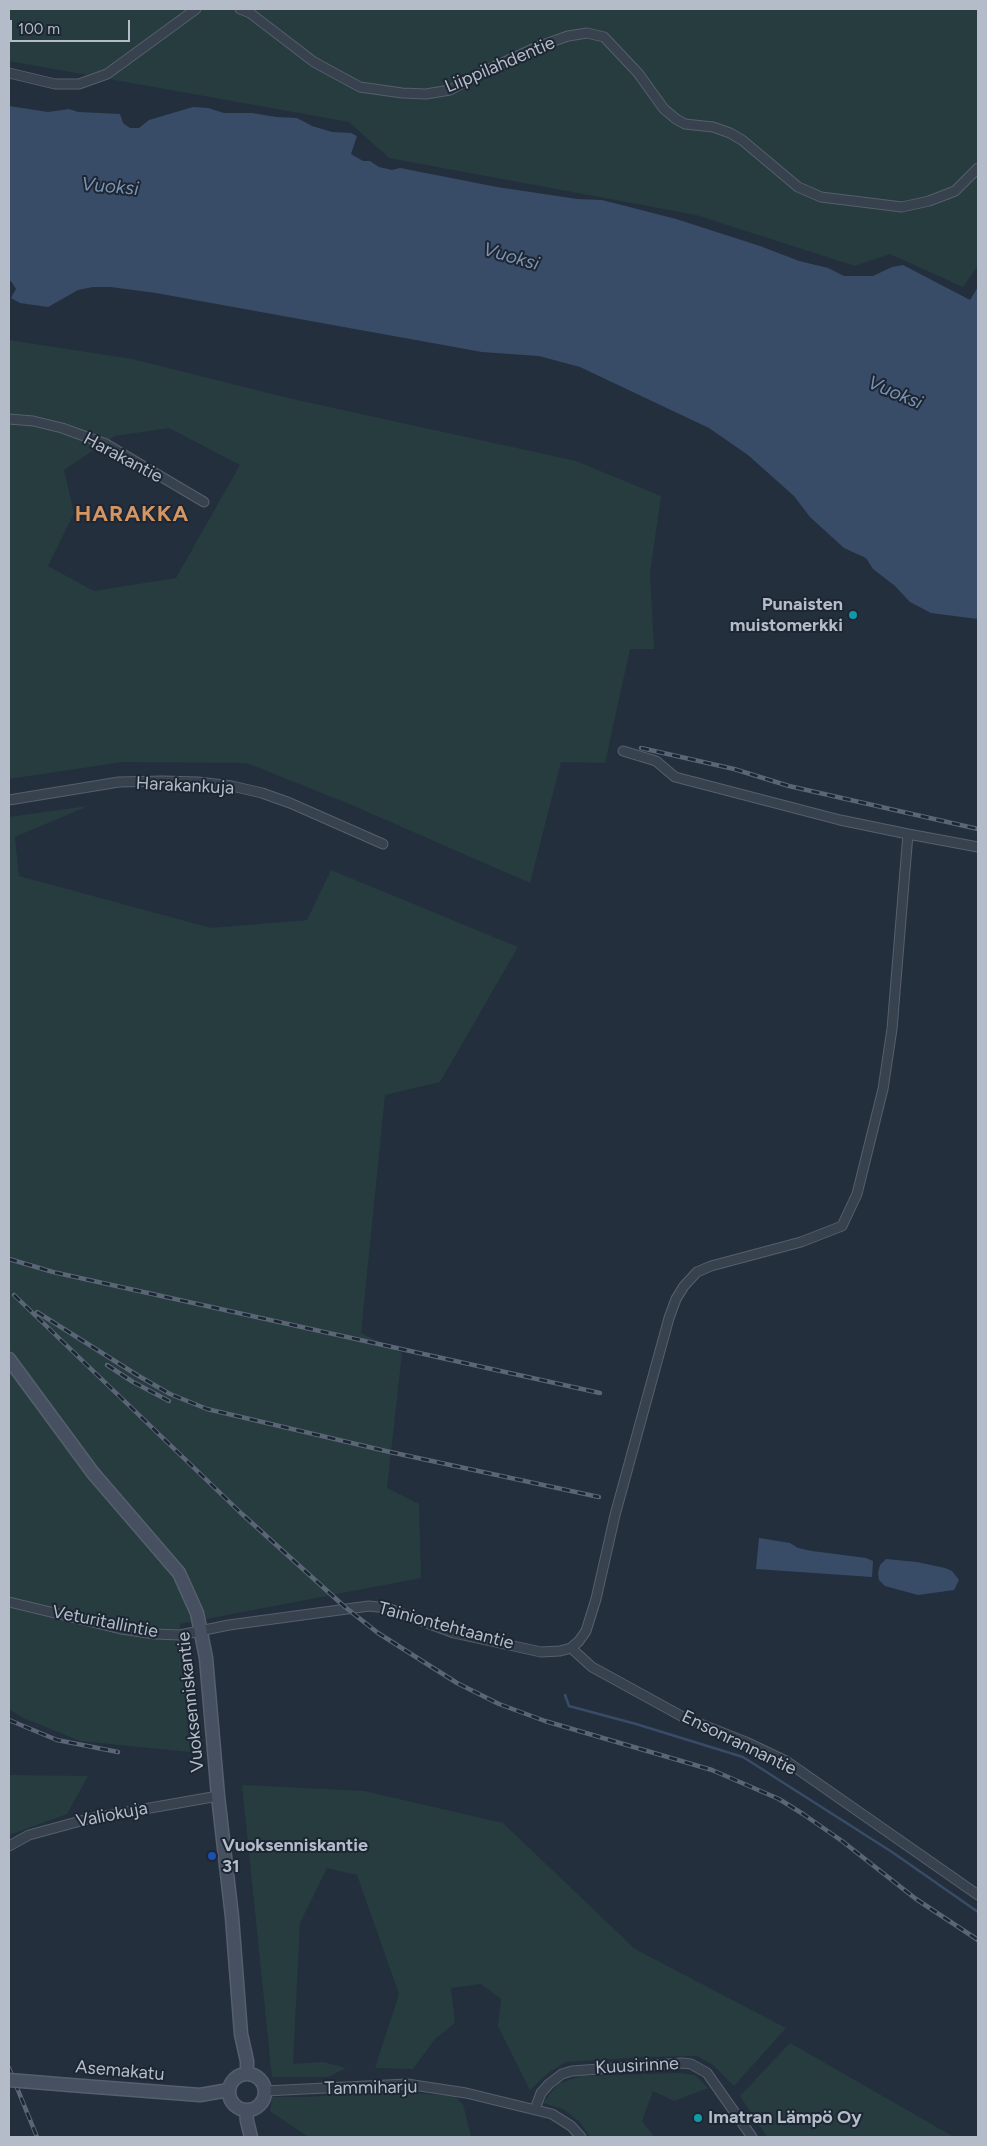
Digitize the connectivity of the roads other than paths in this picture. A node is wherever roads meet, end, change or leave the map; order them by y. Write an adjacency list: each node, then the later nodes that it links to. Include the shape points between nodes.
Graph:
1 (196, 9): 3 (street, via 107,74 79,84 55,84)
2 (240, 9): 4 (street, Liippilahdentie, via 250,13 314,62 360,87 402,94 450,90 489,68 568,36 587,33 604,37 676,120 730,133 798,187 821,197 902,207 955,191)
3 (9, 73)
4 (978, 168)
5 (9, 419): 6 (street, Harakantie, via 62,428 106,444)
6 (204, 502)
7 (623, 751): 9 (street, via 656,761 675,776 840,820)
8 (9, 800): 10 (street, Harakankuja, via 119,782 215,784 262,793)
9 (908, 834): 11 (street); 15 (street, via 892,1030 883,1088 857,1194 842,1226 801,1242 711,1266 697,1272 680,1292 669,1318 596,1599 586,1631)
10 (383, 844)
11 (978, 847)
12 (9, 1359): 14 (street, Vuoksenniskantie, via 93,1473 179,1573 198,1613)
13 (9, 1602): 14 (street, Veturitallintie, via 139,1632 180,1635)
14 (202, 1631): 15 (street, Tainiontehtaantie, via 369,1606 387,1608 454,1632 541,1652); 16 (street, Vuoksenniskantie)
15 (571, 1648): 18 (street, Ensonrannantie, via 592,1666 683,1716 786,1761)
16 (218, 1796): 17 (street, Valiokuja, via 80,1820 29,1835); 19 (street, Vuoksenniskantie)
17 (9, 1846)
18 (978, 1895)
19 (247, 2074): 21 (street, via 236,2077); 22 (street, via 259,2079)
20 (9, 2080): 21 (street, Asemakatu, bridge, via 200,2095)
21 (229, 2090): 24 (street, via 233,2104)
22 (265, 2091): 23 (street, Tammiharju, via 408,2084); 24 (street, via 257,2106)
23 (535, 2108): 26 (street, Tammiharju, via 562,2119); 27 (street, Kuusirinne, via 549,2084 572,2071 691,2064 707,2073)
24 (246, 2110): 25 (street)
25 (251, 2137)
26 (581, 2137)
27 (752, 2137)

